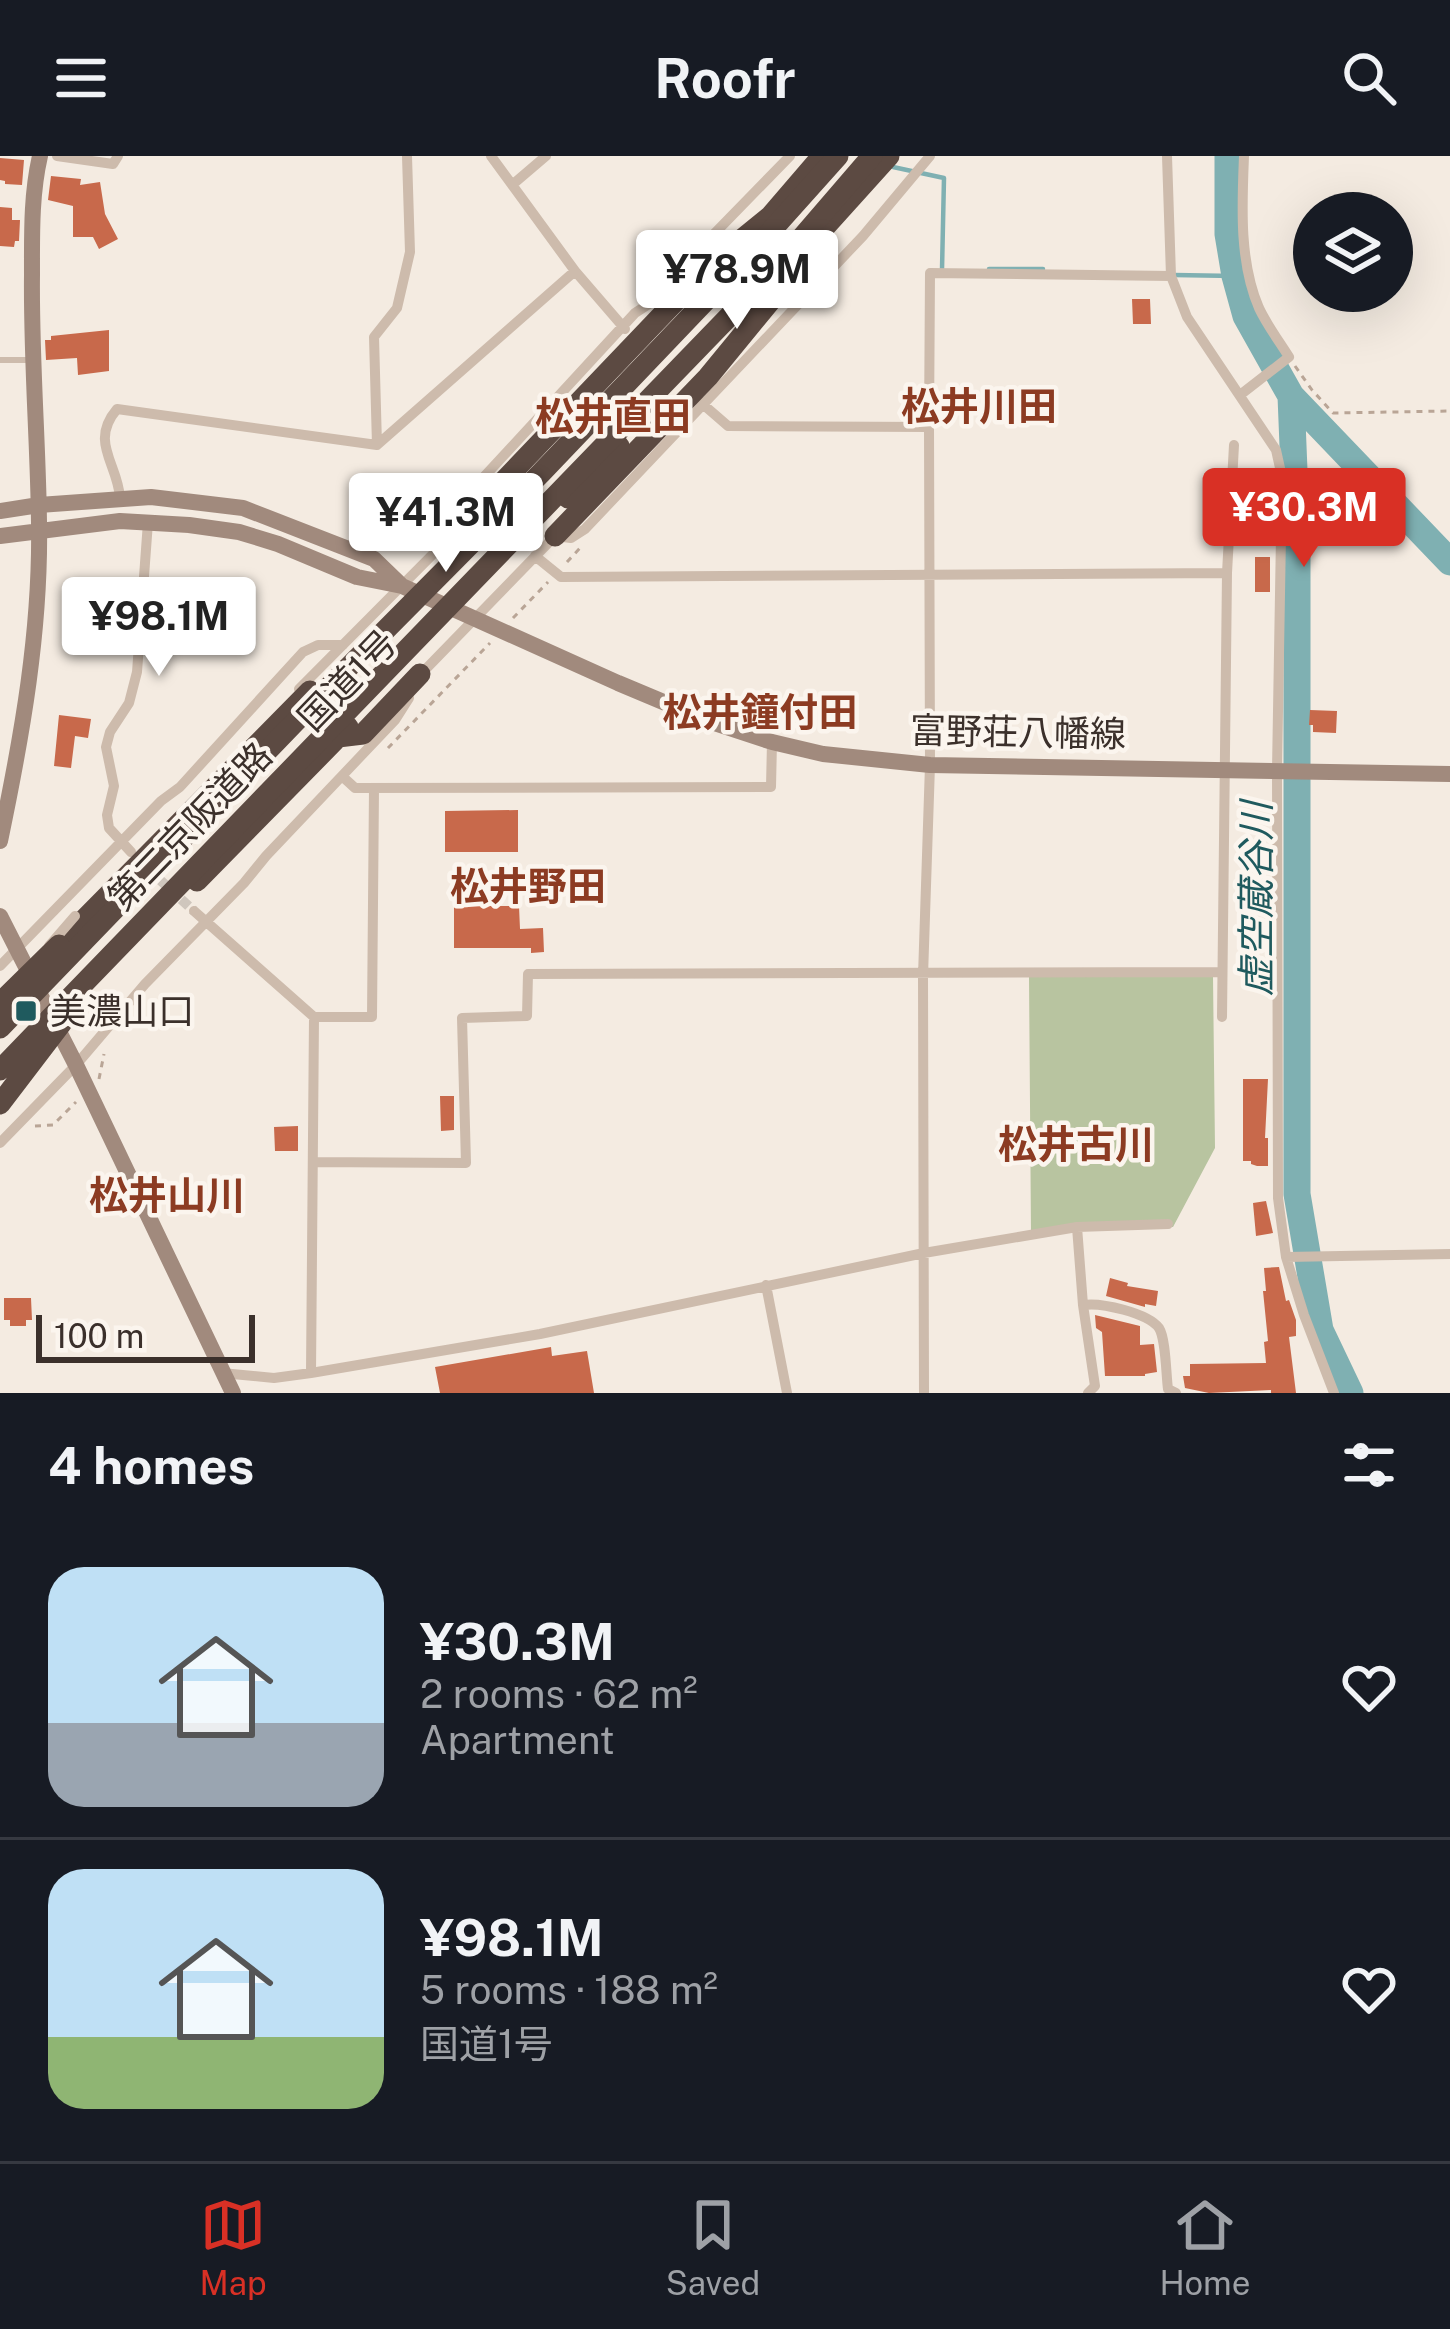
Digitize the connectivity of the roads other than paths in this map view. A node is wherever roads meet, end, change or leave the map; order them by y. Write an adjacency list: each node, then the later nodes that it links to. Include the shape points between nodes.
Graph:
1 (40, 156): 22 (main road)
2 (57, 156): 3 (street, via 113,164)
3 (118, 156)
4 (407, 156): 27 (street, via 410,251 397,308 374,337)
5 (490, 156): 15 (street)
6 (546, 156): 15 (street)
7 (790, 156): 20 (street, via 635,313)
8 (822, 156): 16 (highway, 国道1号)
9 (838, 156): 65 (highway, 第二京阪道路, bridge)
10 (872, 156): 58 (highway, 第二京阪道路, bridge, via 757,288)
11 (890, 156): 17 (highway, 国道1号)
12 (929, 156): 24 (street, via 863,236)
13 (1167, 156): 19 (street)
14 (1244, 156): 23 (street, via 1247,266 1259,308 1289,357)
15 (512, 185): 18 (street)
16 (772, 214): 33 (highway, via 709,266); 62 (highway, 国道1号, bridge)
17 (797, 260): 35 (highway, via 708,377); 43 (highway, 国道1号)
18 (575, 271): 20 (street); 27 (street)
19 (1171, 276): 23 (street, via 1187,317); 25 (street, via 930,273)
20 (627, 331): 33 (street, via 470,492)
21 (0, 360): 22 (lane)
22 (31, 360): 29 (main road)
23 (1240, 395): 47 (street, via 1276,450 1282,477)
24 (699, 401): 25 (street, via 728,426); 35 (street, via 585,529)
25 (929, 428): 38 (street)
26 (1234, 445): 37 (street)
27 (377, 446): 28 (street, via 117,409 105,434)
28 (120, 498): 29 (main road, 富野荘八幡線); 39 (main road, 富野荘八幡線, via 243,508 374,559)
29 (39, 505): 30 (main road, 富野荘八幡線); 32 (main road)
30 (0, 511)
31 (148, 522): 32 (main road, 富野荘八幡線); 39 (main road, 富野荘八幡線, via 239,532); 52 (street, via 137,671 106,747 114,786 107,815)
32 (39, 530): 34 (main road, 富野荘八幡線); 51 (main road, via 31,668)
33 (456, 531): 39 (street)
34 (0, 536)
35 (555, 536): 36 (street)
36 (536, 556): 38 (street, via 561,578); 40 (street)
37 (1227, 573): 38 (street); 46 (street)
38 (929, 574): 45 (street)
39 (402, 586): 40 (main road, 富野荘八幡線); 41 (street)
40 (475, 619): 42 (street); 44 (main road, 富野荘八幡線)
41 (343, 645): 52 (street, via 303,652); 62 (street, bridge, via 75,916)
42 (420, 674): 43 (highway, via 363,734); 49 (street, via 395,720)
43 (343, 732): 68 (highway, 国道1号, bridge)
44 (772, 742): 45 (main road, 富野荘八幡線); 50 (street, via 771,787)
45 (930, 765): 46 (main road, 富野荘八幡線); 60 (street)
46 (1225, 770): 47 (main road, 富野荘八幡線); 61 (street)
47 (1280, 771): 48 (main road, 富野荘八幡線); 76 (street, via 1278,1198)
48 (1450, 773)
49 (343, 777): 50 (street, via 355,788); 56 (street)
50 (374, 788): 63 (street, via 372,1017)
51 (0, 841)
52 (121, 842): 53 (street); 57 (street)
53 (131, 852)
54 (194, 911): 56 (street)
55 (0, 916): 57 (main road)
56 (206, 922): 63 (street); 66 (street)
57 (17, 947): 59 (street); 66 (main road)
58 (119, 947): 67 (highway, 第二京阪道路, bridge); 69 (highway, bridge)
59 (0, 965)
60 (923, 972): 61 (street); 71 (street, via 528,974 527,1016 462,1018 466,1163); 74 (street)
61 (1222, 972): 64 (street)
62 (0, 1003)
63 (314, 1017): 71 (street)
64 (1222, 1017)
65 (0, 1028)
66 (76, 1065): 70 (street); 80 (main road)
67 (0, 1070)
68 (0, 1092)
69 (0, 1104)
70 (0, 1143)
71 (313, 1162): 79 (street)
72 (1168, 1224): 73 (street)
73 (1077, 1227): 74 (street); 78 (street)
74 (924, 1253): 77 (street); 83 (street)
75 (1450, 1254): 76 (street)
76 (1286, 1257): 86 (street)
77 (766, 1285): 79 (street); 82 (street)
78 (1083, 1305): 84 (street, via 1095,1386); 85 (street, via 1118,1307 1157,1324 1168,1389)
79 (310, 1372): 80 (street)
80 (222, 1373): 81 (main road)
81 (233, 1393)
82 (787, 1393)
83 (924, 1393)
84 (1088, 1393)
85 (1176, 1393)
86 (1334, 1393)

